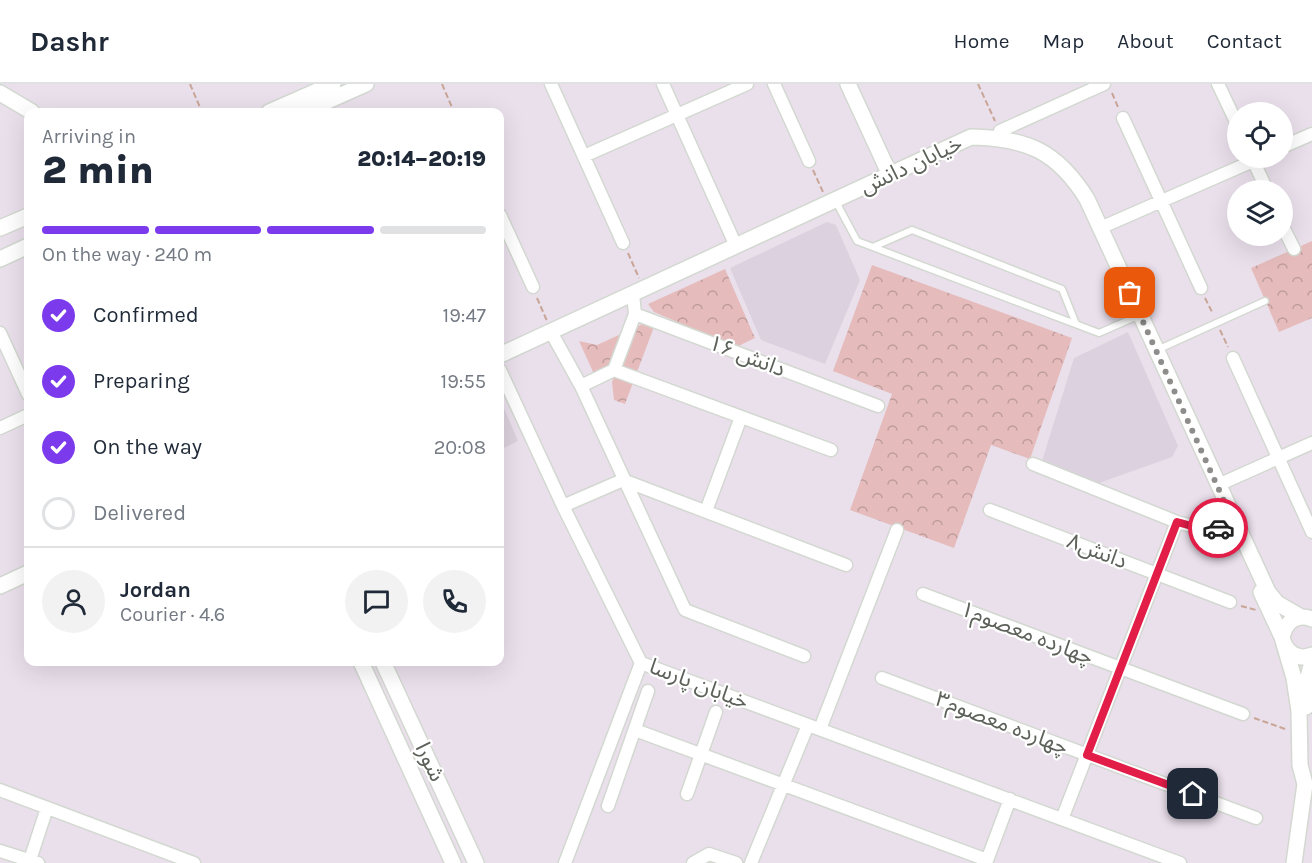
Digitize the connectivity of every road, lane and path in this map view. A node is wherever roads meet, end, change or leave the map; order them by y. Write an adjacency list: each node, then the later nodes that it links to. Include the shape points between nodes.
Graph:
1 (190, 84): 18 (path)
2 (333, 84): 19 (street)
3 (366, 84): 20 (street)
4 (442, 84): 21 (path)
5 (552, 84): 27 (street)
6 (663, 84): 22 (street)
7 (747, 84): 22 (street)
8 (774, 84): 28 (street)
9 (848, 84): 30 (street)
10 (978, 84): 24 (path)
11 (1106, 84): 23 (path); 24 (street)
12 (1218, 84): 15 (street)
13 (0, 93): 14 (street)
14 (15, 101): 16 (street); 17 (street)
15 (1227, 103)
16 (26, 108)
17 (32, 108)
18 (200, 108)
19 (278, 108)
20 (312, 108)
21 (452, 108)
22 (677, 115): 27 (street); 38 (street)
23 (1123, 118): 31 (street)
24 (1000, 131)
25 (1312, 134): 26 (street)
26 (1293, 142)
27 (584, 156): 37 (street)
28 (809, 161): 32 (path)
29 (1233, 168): 31 (street)
30 (890, 175): 32 (street, خیابان دانش); 36 (street, خیابان دانش, via 971,137 1003,137 1053,157 1073,178)
31 (1161, 201): 36 (street); 45 (street)
32 (831, 202): 38 (street, خیابان دانش); 40 (lane, via 857,241)
33 (24, 218): 35 (street)
34 (504, 224): 44 (street)
35 (1, 227)
36 (1100, 228): 49 (street, خیابان دانش)
37 (623, 243): 46 (path)
38 (736, 246): 46 (street, خیابان دانش)
39 (1292, 246): 42 (street)
40 (873, 247): 51 (lane); 51 (lane, via 912,230 1062,289)
41 (24, 248): 43 (street)
42 (1294, 249)
43 (0, 259)
44 (533, 287): 52 (path)
45 (1201, 288): 50 (path)
46 (638, 291): 48 (street); 52 (street, خیابان دانش)
47 (1265, 301): 50 (lane)
48 (635, 314): 57 (street); 61 (street, دانش ۱۶)
49 (1140, 315): 51 (lane, via 1099,333); 54 (street, خیابان دانش)
50 (1217, 322): 54 (lane); 56 (path)
51 (1076, 324)
52 (551, 332): 55 (street, خیابان دانش); 60 (street)
53 (0, 333): 59 (street)
54 (1156, 350): 70 (street, خیابان دانش)
55 (504, 353)
56 (1233, 358): 67 (street)
57 (614, 370): 60 (street); 63 (street)
58 (504, 379): 71 (street, خیابان پارسا)
59 (24, 385)
60 (581, 386): 69 (street)
61 (878, 406)
62 (24, 417): 64 (street)
63 (741, 417): 66 (street); 73 (street)
64 (0, 428)
65 (1312, 443): 67 (street)
66 (831, 450)
67 (1278, 458): 70 (street); 77 (street)
68 (1033, 464): 74 (street)
69 (623, 480): 71 (street); 73 (street); 88 (street, via 686,610)
70 (1218, 485): 75 (street, خیابان دانش)
71 (563, 506): 90 (street, خیابان پارسا)
72 (990, 510): 80 (street, دانش۸)
73 (706, 511): 78 (street)
74 (1177, 522): 75 (street, via 1210,531); 80 (street)
75 (1234, 523): 84 (street, خیابان دانش, via 1234,537); 85 (street, خیابان دانش, via 1268,592 1277,603)
76 (897, 530): 98 (street)
77 (1312, 532)
78 (846, 565)
79 (24, 574): 81 (street)
80 (1157, 574): 83 (street, دانش۸); 93 (street)
81 (2, 581)
82 (923, 594): 93 (street, چهارده معصوم۱)
83 (1230, 602): 84 (path)
84 (1272, 616): 86 (street, خیابان دانش)
85 (1309, 617): 86 (street, via 1288,623)
86 (1283, 640): 87 (street, via 1294,655); 100 (street, خیابان دانش, via 1294,678)
87 (1312, 655)
88 (804, 656)
89 (1312, 662): 104 (street, via 1306,685 1310,765)
90 (641, 663): 98 (street, خیابان پارسا); 119 (street)
91 (363, 666): 117 (street, شورا)
92 (385, 666): 118 (street, شورا)
93 (1121, 668): 97 (street, چهارده معصوم۱); 102 (street)
94 (882, 678): 102 (street, چهارده معصوم۳)
95 (648, 691): 99 (street)
96 (716, 712): 101 (street)
97 (1243, 714): 100 (path)
98 (814, 727): 103 (street); 107 (street, خیابان پارسا)
99 (635, 730): 101 (street); 108 (street)
100 (1299, 734): 104 (street, خیابان دانش)
101 (701, 754): 103 (street); 106 (street)
102 (1087, 755): 110 (street, چهارده معصوم۳); 111 (street)
103 (784, 784): 114 (street); 122 (street)
104 (1305, 784): 124 (street)
105 (0, 790): 109 (street)
106 (687, 794)
107 (1010, 799): 111 (street, خیابان پارسا); 114 (street)
108 (608, 806)
109 (47, 808): 113 (street); 115 (street)
110 (1256, 818)
111 (1062, 819): 123 (street, خیابان پارسا)
112 (0, 850): 115 (street)
113 (178, 860): 116 (street)
114 (986, 861)
115 (32, 862)
116 (194, 863)
117 (453, 863)
118 (476, 863)
119 (565, 863)
120 (693, 863): 121 (street, via 709,854)
121 (736, 863)
122 (753, 863)
123 (1180, 863)
124 (1294, 863)

